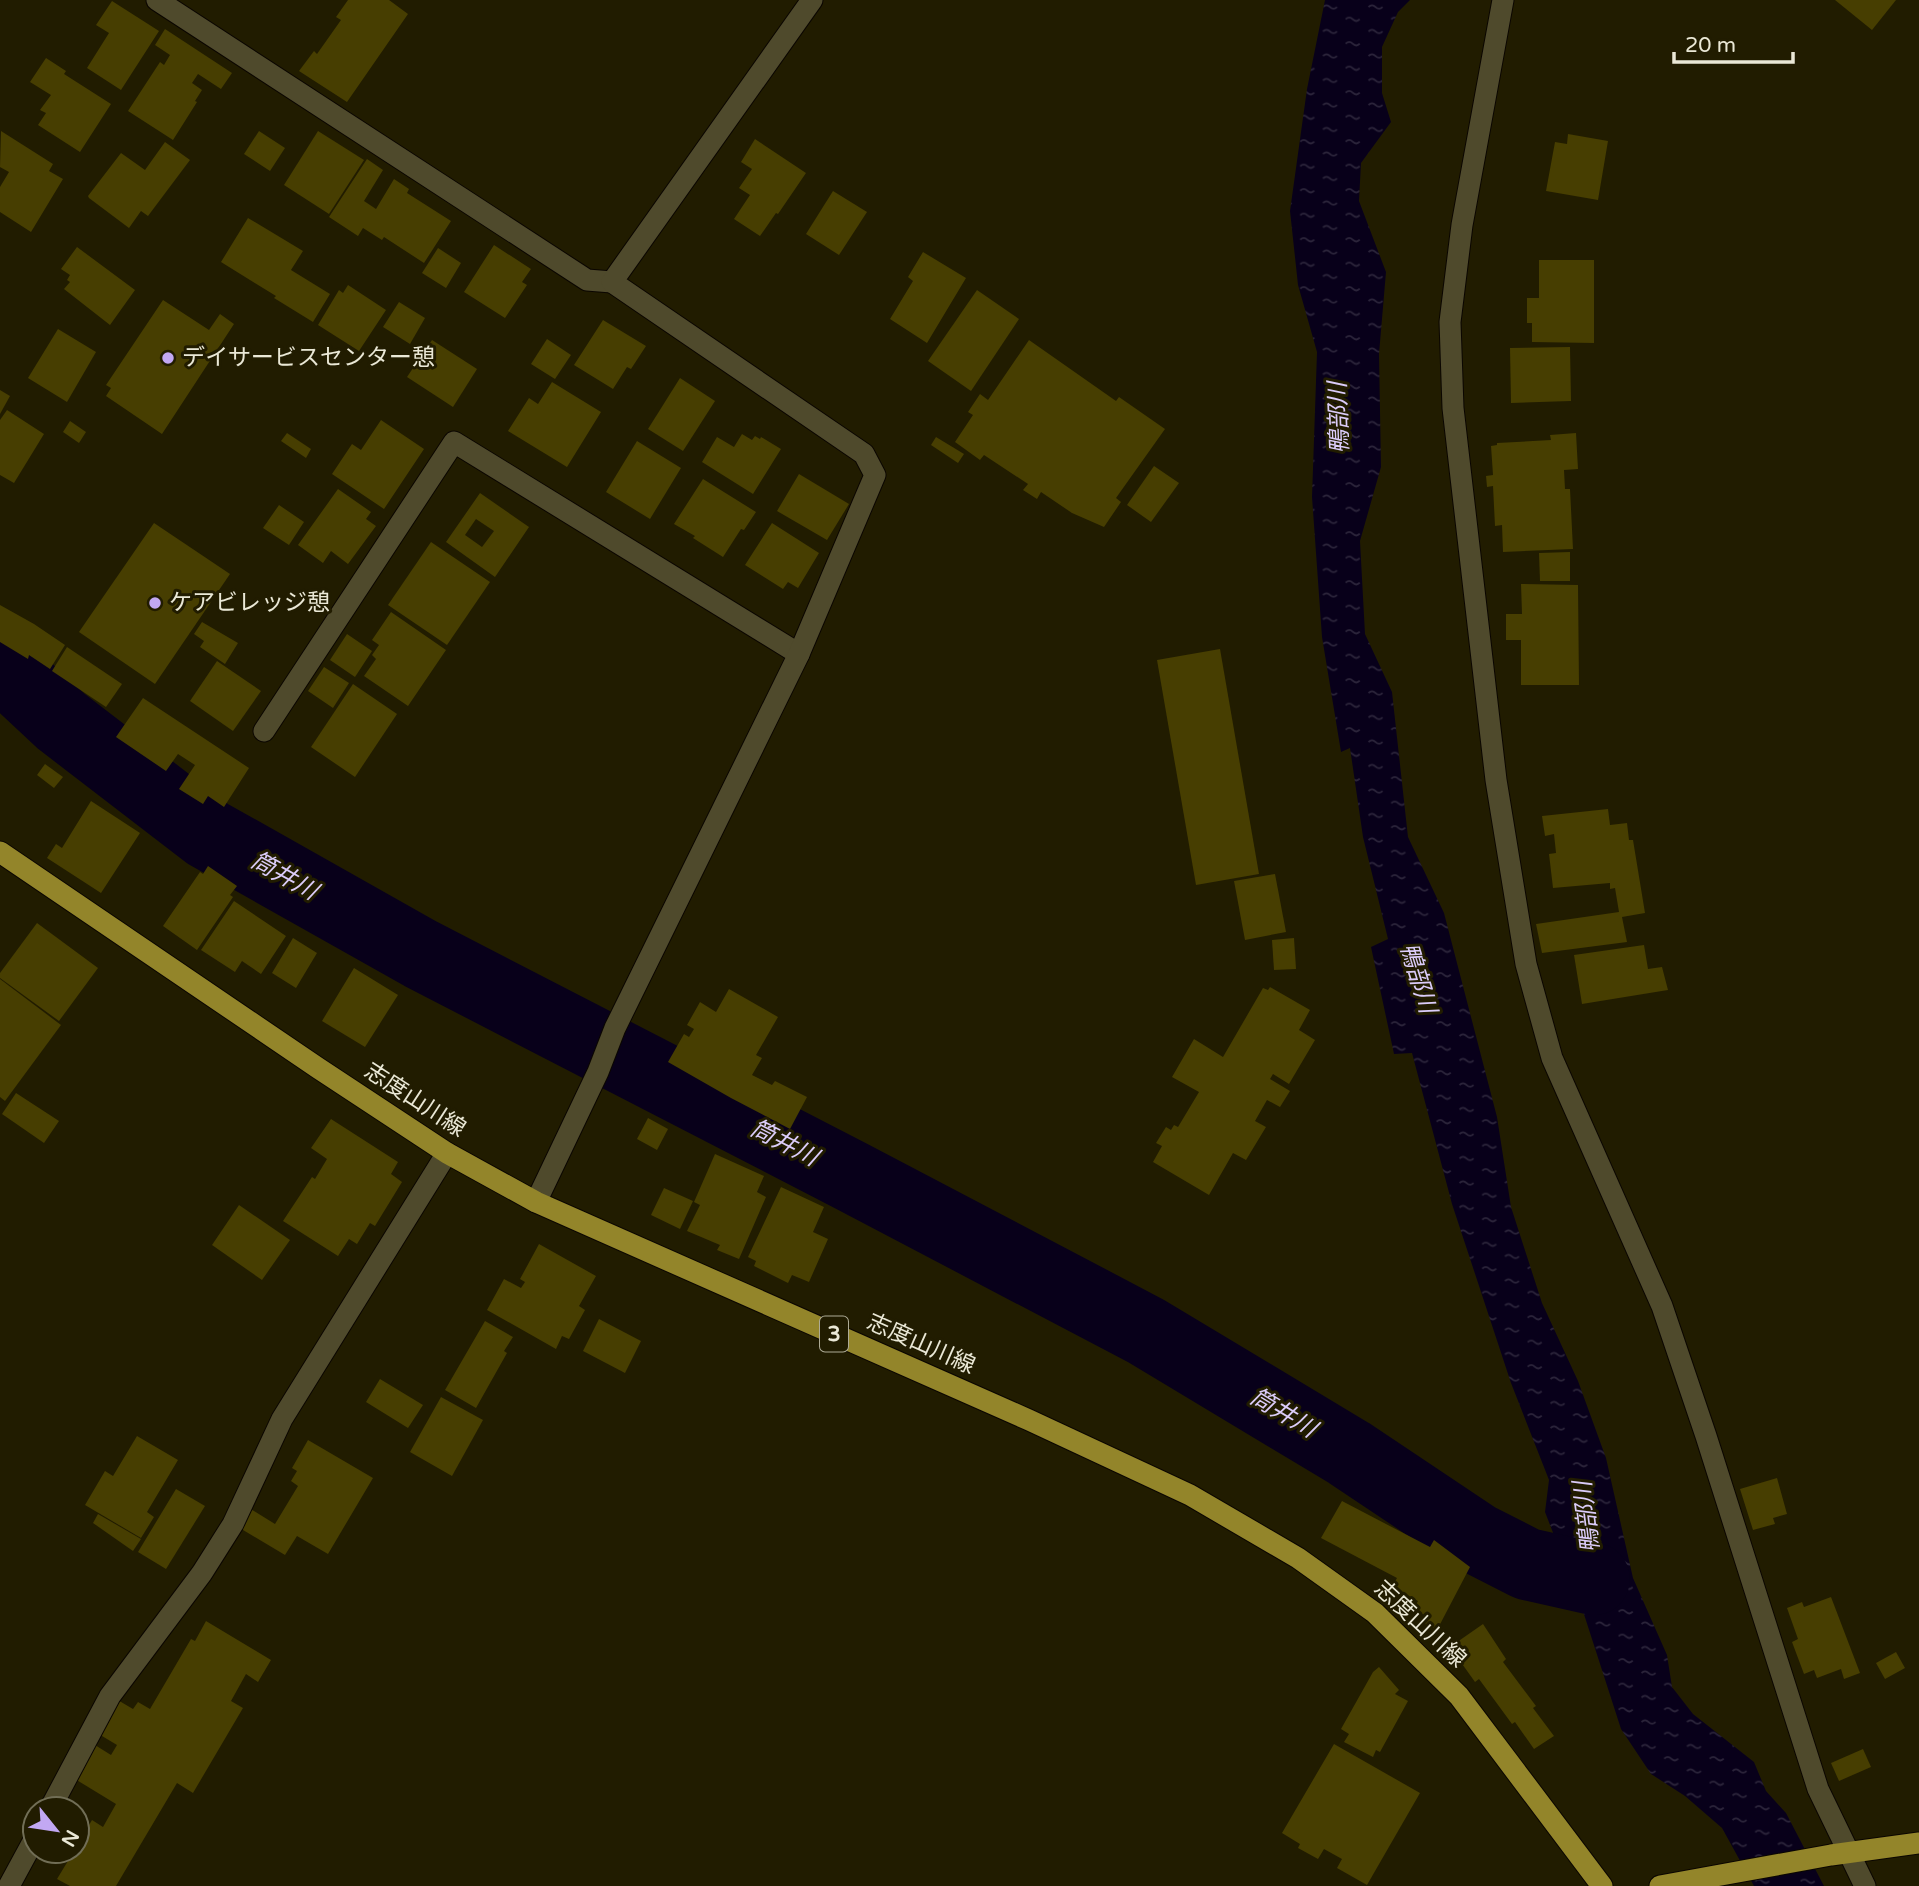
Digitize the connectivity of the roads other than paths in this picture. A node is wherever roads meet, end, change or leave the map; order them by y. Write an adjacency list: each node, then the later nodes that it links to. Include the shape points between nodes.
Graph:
1 (157, 0): 4 (street, via 587,280)
2 (812, 0): 4 (street)
3 (1503, 0): 12 (street, via 1462,225 1450,321 1453,408 1496,780 1526,964 1552,1058 1662,1306)
4 (612, 282): 5 (street, via 864,454 875,475)
5 (799, 654): 6 (street, via 454,442); 9 (street, via 615,1028)
6 (264, 731)
7 (0, 852): 8 (main road, 志度山川線 / 3)
8 (447, 1153): 9 (main road, 志度山川線 / 3); 10 (street, via 282,1419 233,1524 110,1696)
9 (536, 1202): 15 (main road, 志度山川線 / 3, via 1191,1495 1298,1558 1375,1613 1459,1696)
10 (57, 1795)
11 (1919, 1843): 12 (main road)
12 (1840, 1854): 16 (main road); 17 (street)
13 (21, 1864): 14 (street)
14 (9, 1886)
15 (1602, 1886)
16 (1660, 1886)
17 (1864, 1886)

